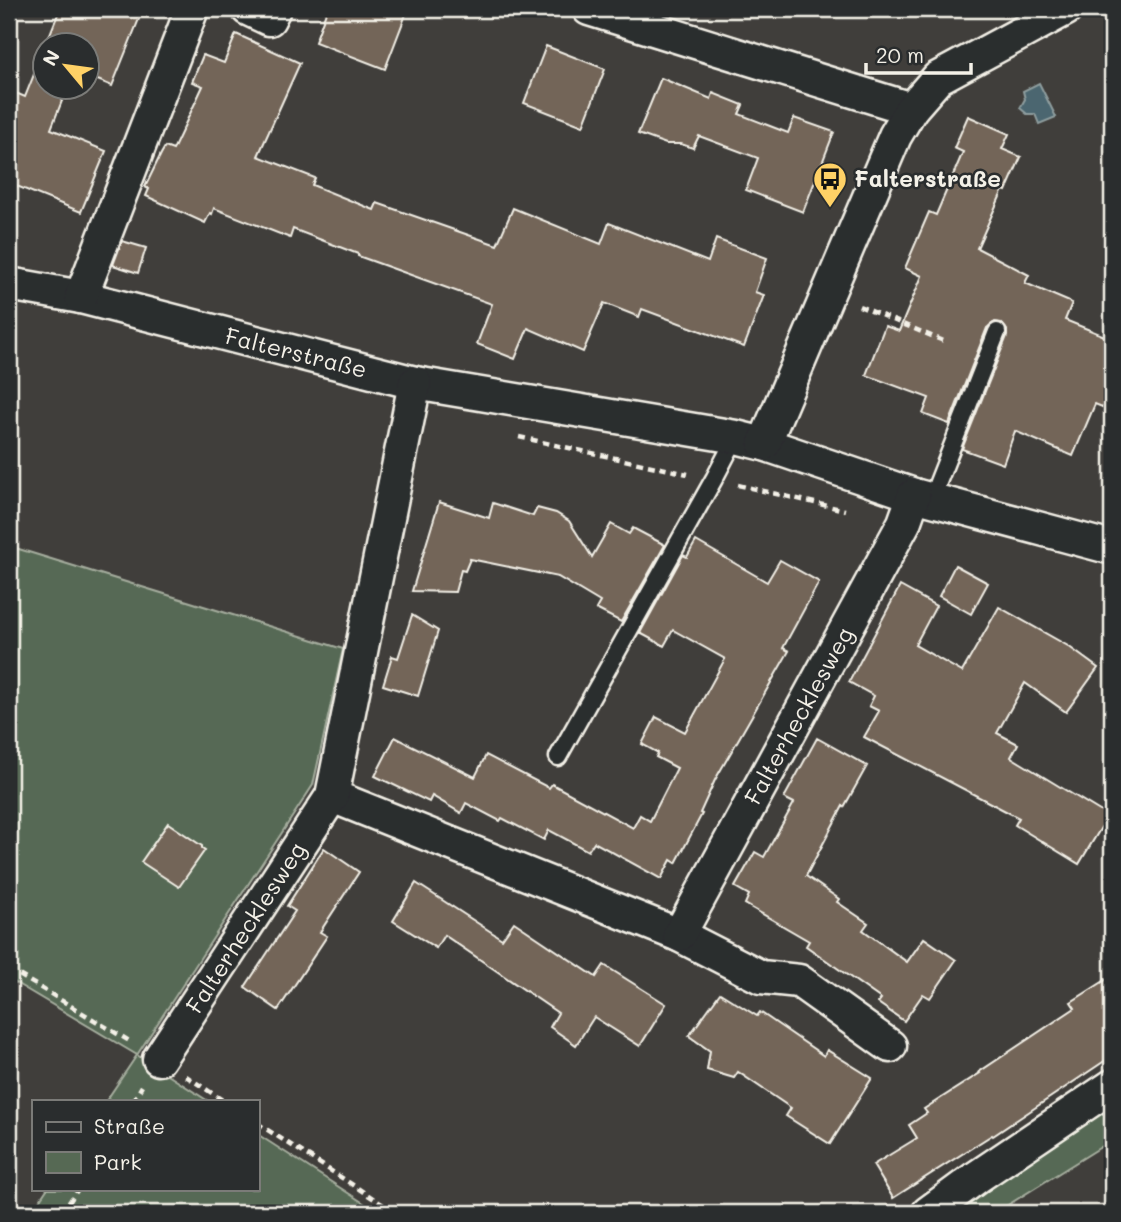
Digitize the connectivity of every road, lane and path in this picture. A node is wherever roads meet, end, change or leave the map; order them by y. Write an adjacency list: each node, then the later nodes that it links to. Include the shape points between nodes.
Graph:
1 (192, 9): 9 (street)
2 (248, 9): 3 (street, via 269,19)
3 (274, 9)
4 (589, 9): 6 (street)
5 (1066, 9): 6 (street, via 938,78)
6 (911, 109): 8 (street, via 895,136)
7 (9, 284): 9 (street, Falterstraße)
8 (829, 294): 11 (path); 14 (street)
9 (81, 297): 12 (street, Falterstraße)
10 (997, 332): 16 (lane)
11 (946, 342)
12 (415, 383): 14 (street, Falterstraße); 20 (street, Falterhecklesweg)
13 (515, 436): 15 (path)
14 (750, 441): 15 (lane); 16 (street, Falterstraße)
15 (714, 480): 17 (path); 19 (lane)
16 (923, 497): 18 (street, Falterstraße); 21 (street, Falterhecklesweg, via 897,535)
17 (849, 510)
18 (1112, 548)
19 (558, 757)
20 (332, 796): 21 (street); 24 (street, Falterhecklesweg)
21 (679, 935): 23 (street, via 761,977 799,981)
22 (9, 969): 24 (path)
23 (890, 1045)
24 (159, 1059): 26 (path)
25 (1112, 1086): 31 (street)
26 (222, 1100)
27 (259, 1124): 30 (path)
28 (77, 1190): 29 (path)
29 (62, 1213)
30 (396, 1213)
31 (928, 1213)

